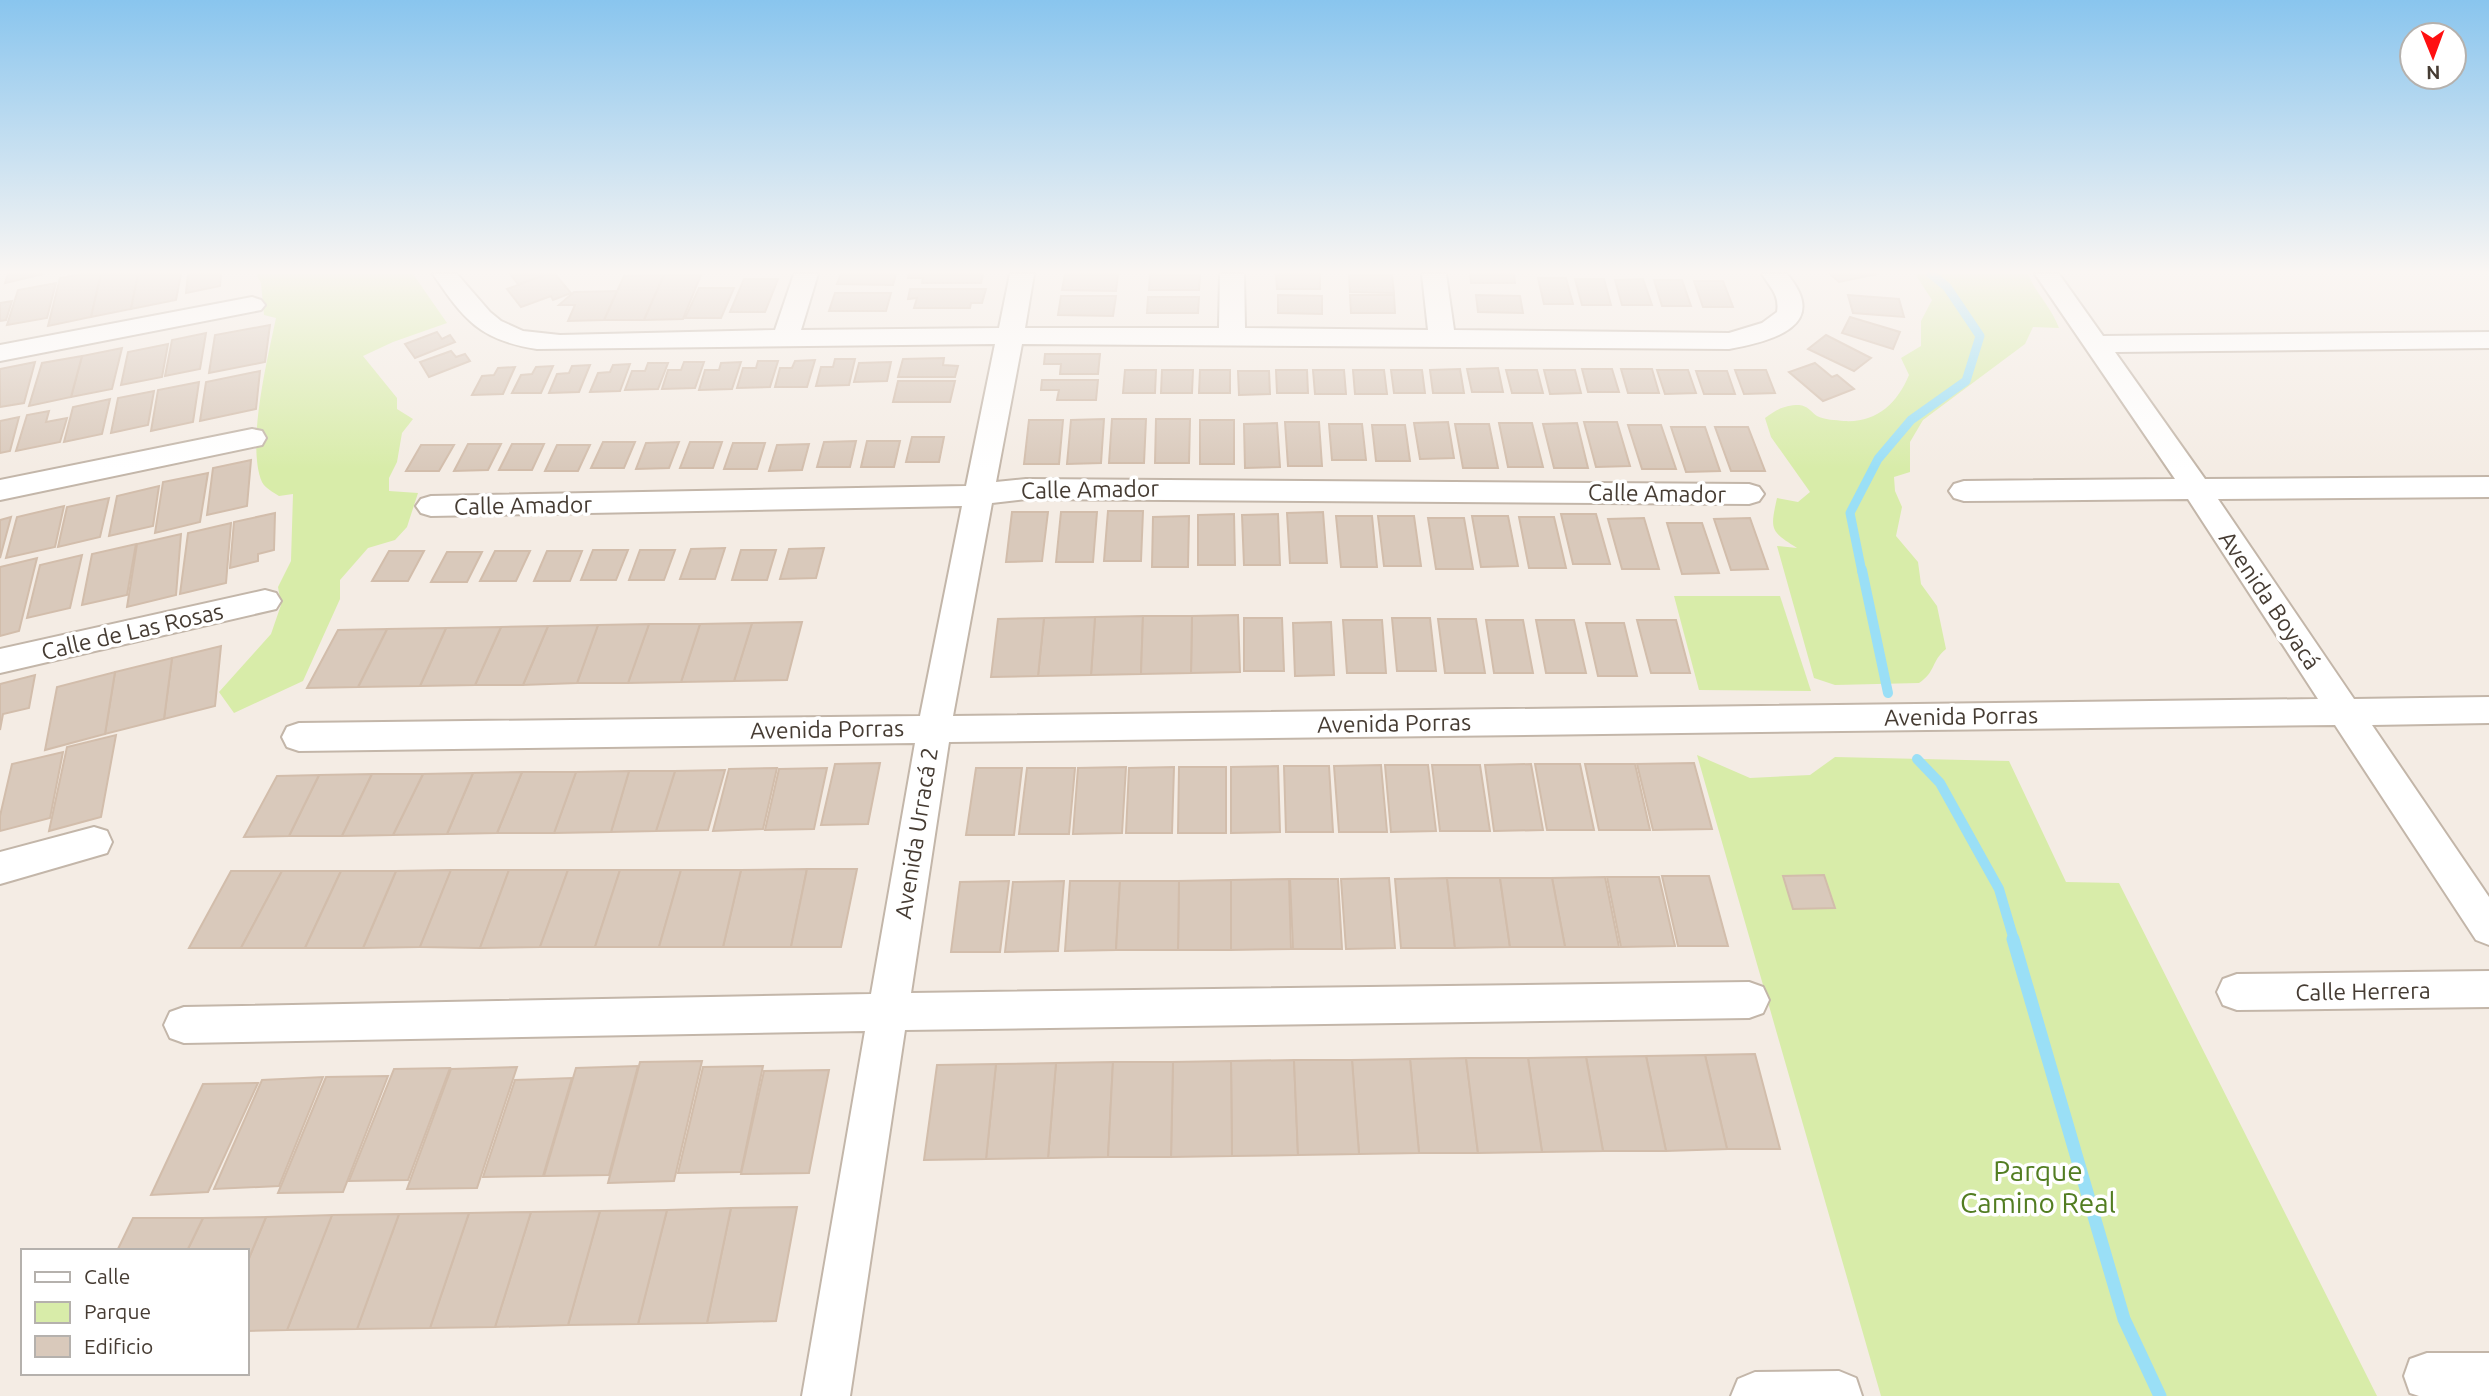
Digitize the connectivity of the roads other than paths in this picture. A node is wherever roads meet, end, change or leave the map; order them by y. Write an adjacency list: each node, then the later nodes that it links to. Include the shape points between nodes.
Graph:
1 (73, 339): 10 (street)
2 (518, 339): 3 (street)
3 (634, 339)
4 (1009, 339): 16 (street, Avenida Urracá 2)
5 (1551, 339): 6 (street)
6 (1741, 339)
7 (2091, 339): 9 (street, Avenida Boyacá)
8 (2489, 340): 9 (street)
9 (2094, 344): 14 (street, Avenida Boyacá)
10 (0, 353)
11 (252, 438): 13 (street)
12 (2489, 487): 14 (street)
13 (0, 490)
14 (2197, 490): 15 (street); 22 (street, Avenida Boyacá)
15 (1964, 491)
16 (979, 493): 17 (street, Calle Amador, via 1253,488); 18 (street, Calle Amador, via 946,498); 23 (street, Avenida Urracá 2)
17 (1749, 494)
18 (431, 506)
19 (265, 601): 20 (street, Calle de Las Rosas)
20 (0, 661)
21 (2489, 710): 22 (street, Avenida Porras)
22 (2344, 711): 23 (street, Avenida Porras); 27 (street, Avenida Boyacá)
23 (933, 727): 24 (street, Avenida Porras); 31 (street, Avenida Urracá 2)
24 (299, 737)
25 (94, 842): 26 (street)
26 (0, 868)
27 (2489, 928)
28 (2489, 989): 29 (street, Calle Herrera)
29 (2237, 992)
30 (1749, 1000): 31 (street)
31 (887, 1012): 32 (street); 36 (street, Avenida Urracá 2)
32 (184, 1025)
33 (2427, 1376): 34 (street)
34 (2489, 1376)
35 (1839, 1395): 37 (street)
36 (826, 1396)
37 (1755, 1396)

